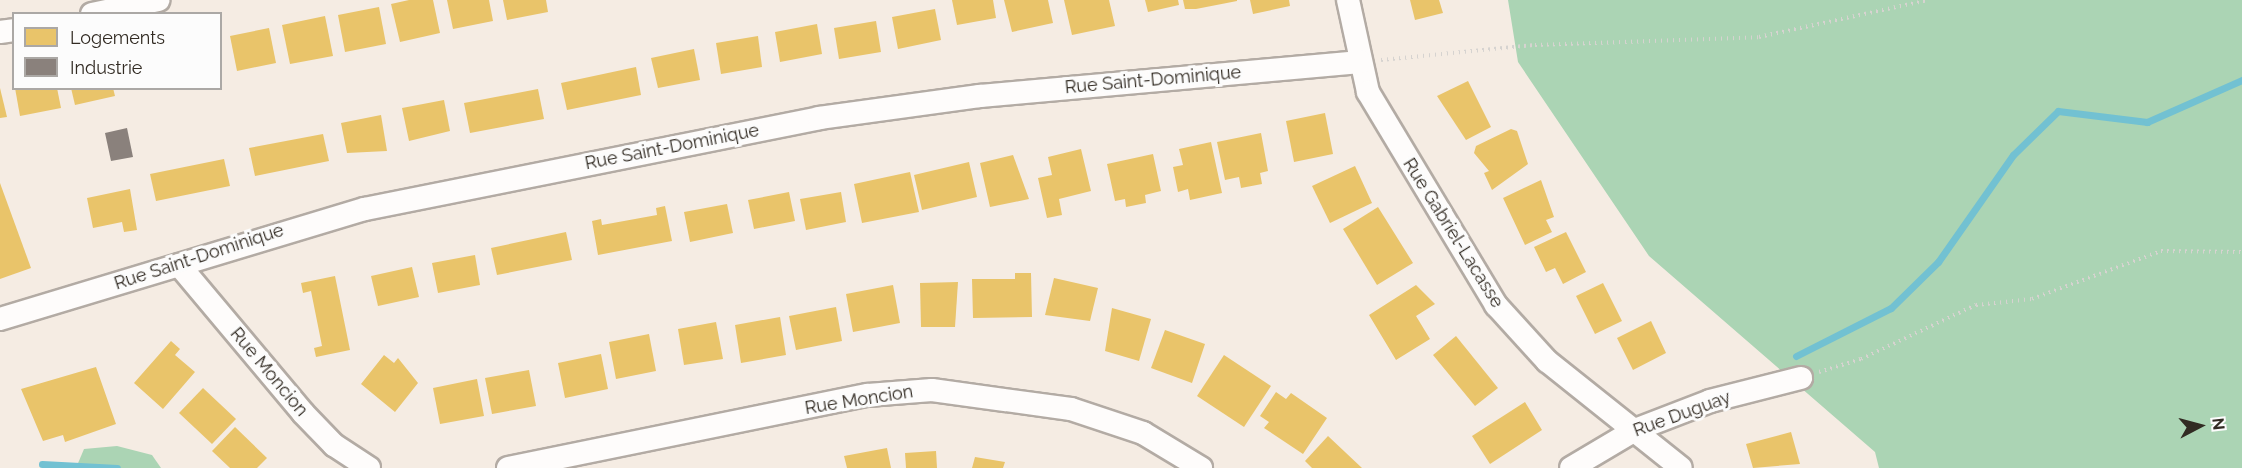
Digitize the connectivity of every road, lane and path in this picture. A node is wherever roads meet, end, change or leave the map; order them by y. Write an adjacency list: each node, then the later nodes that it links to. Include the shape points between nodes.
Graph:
1 (159, 0): 4 (street)
2 (1348, 0): 5 (street, Rue Gabriel-Lacasse)
3 (1928, 0): 5 (path, via 1759,37 1535,45)
4 (102, 12)
5 (1360, 62): 7 (street, Rue Saint-Dominique, via 980,96 819,118 365,209); 10 (street, Rue Gabriel-Lacasse, via 1368,92 1496,305 1547,360)
6 (2242, 252): 9 (path, via 2162,251 2032,299 1976,305 1861,359)
7 (179, 265): 8 (street, Rue Saint-Dominique); 11 (street, Rue Moncion, via 303,413 334,445)
8 (0, 319)
9 (1801, 378): 10 (street, Rue Duguay, via 1710,401)
10 (1635, 430): 14 (street, Rue Duguay); 15 (street, Rue Gabriel-Lacasse)
11 (369, 468)
12 (508, 468): 13 (street, Rue Moncion, via 868,395 932,390 1071,409 1143,433)
13 (1201, 468)
14 (1571, 468)
15 (1681, 468)

